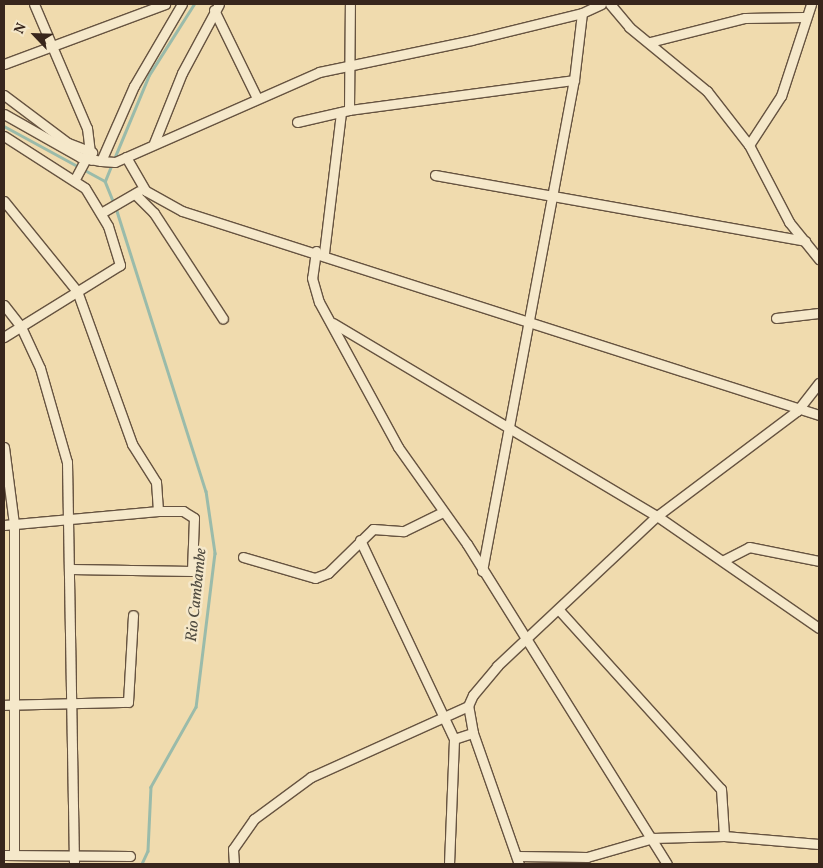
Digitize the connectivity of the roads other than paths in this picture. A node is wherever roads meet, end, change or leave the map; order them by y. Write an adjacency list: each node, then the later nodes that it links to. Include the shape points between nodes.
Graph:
1 (34, 4): 12 (street)
2 (165, 4): 12 (street)
3 (182, 4): 26 (street, via 134,86)
4 (350, 4): 14 (street)
5 (601, 4): 9 (street)
6 (610, 4): 11 (street, via 629,27)
7 (811, 4): 10 (street)
8 (216, 7): 17 (street); 22 (street, via 182,73)
9 (582, 13): 14 (street); 15 (street)
10 (804, 17): 11 (street, via 745,18); 23 (street, via 781,96)
11 (650, 42): 23 (street, via 707,91)
12 (52, 45): 13 (street); 25 (street, via 87,128)
13 (4, 64)
14 (352, 66): 17 (street, via 302,78); 18 (street)
15 (574, 80): 18 (street); 31 (street)
16 (4, 95): 25 (street)
17 (257, 98): 22 (street)
18 (345, 111): 20 (street); 35 (street)
19 (4, 114): 25 (street)
20 (297, 122)
21 (4, 136): 28 (street)
22 (154, 143): 24 (street)
23 (749, 145): 34 (street, via 788,222)
24 (126, 157): 26 (street); 29 (street)
25 (88, 158): 26 (street); 28 (street)
26 (101, 161)
27 (435, 175): 31 (street)
28 (76, 176): 33 (street)
29 (143, 187): 30 (street); 35 (street, via 182,211)
30 (136, 194): 33 (street); 41 (street, via 154,213)
31 (551, 195): 34 (street); 42 (street)
32 (4, 201): 37 (street)
33 (104, 211): 37 (street, via 120,265)
34 (805, 241): 36 (street)
35 (320, 252): 42 (street); 43 (street, via 315,290)
36 (819, 260)
37 (77, 291): 44 (street); 51 (street, via 132,444 156,482)
38 (4, 304): 44 (street)
39 (819, 313): 40 (street)
40 (776, 318)
41 (223, 319)
42 (527, 320): 47 (street); 49 (street)
43 (332, 323): 49 (street); 52 (street, via 398,448)
44 (21, 327): 45 (street); 54 (street, via 62,434)
45 (4, 337)
46 (819, 383): 47 (street)
47 (797, 410): 48 (street); 53 (street)
48 (819, 415)
49 (506, 428): 53 (street); 62 (street)
50 (4, 447): 55 (street)
51 (158, 511): 54 (street); 61 (street, via 183,511 194,518 194,570)
52 (443, 512): 57 (street, via 404,531 373,529); 62 (street)
53 (657, 516): 59 (street); 63 (street)
54 (70, 521): 55 (street); 61 (street)
55 (14, 524): 56 (street); 69 (street)
56 (4, 525)
57 (360, 540): 58 (street, via 328,573 315,578); 71 (street)
58 (243, 557)
59 (724, 560): 60 (street, via 749,547); 65 (street)
60 (819, 562)
61 (71, 569): 67 (street)
62 (482, 571): 66 (street)
63 (560, 610): 66 (street); 74 (street, via 721,789)
64 (132, 615): 67 (street, via 128,702)
65 (819, 628)
66 (526, 641): 70 (street, via 497,666); 75 (street)
67 (72, 704): 69 (street); 77 (street)
68 (4, 705): 69 (street)
69 (14, 705): 78 (street)
70 (468, 706): 71 (street); 72 (street)
71 (441, 717): 73 (street); 83 (street, via 311,776 270,805 233,850)
72 (473, 733): 73 (street); 81 (street)
73 (454, 739): 84 (street)
74 (724, 836): 75 (street); 76 (street)
75 (654, 838): 81 (street, via 587,857); 85 (street)
76 (819, 844)
77 (74, 853): 78 (street); 80 (street); 82 (street)
78 (14, 854): 79 (street)
79 (4, 855)
80 (130, 856)
81 (518, 860)
82 (74, 864)
83 (234, 864)
84 (449, 864)
85 (667, 864)

